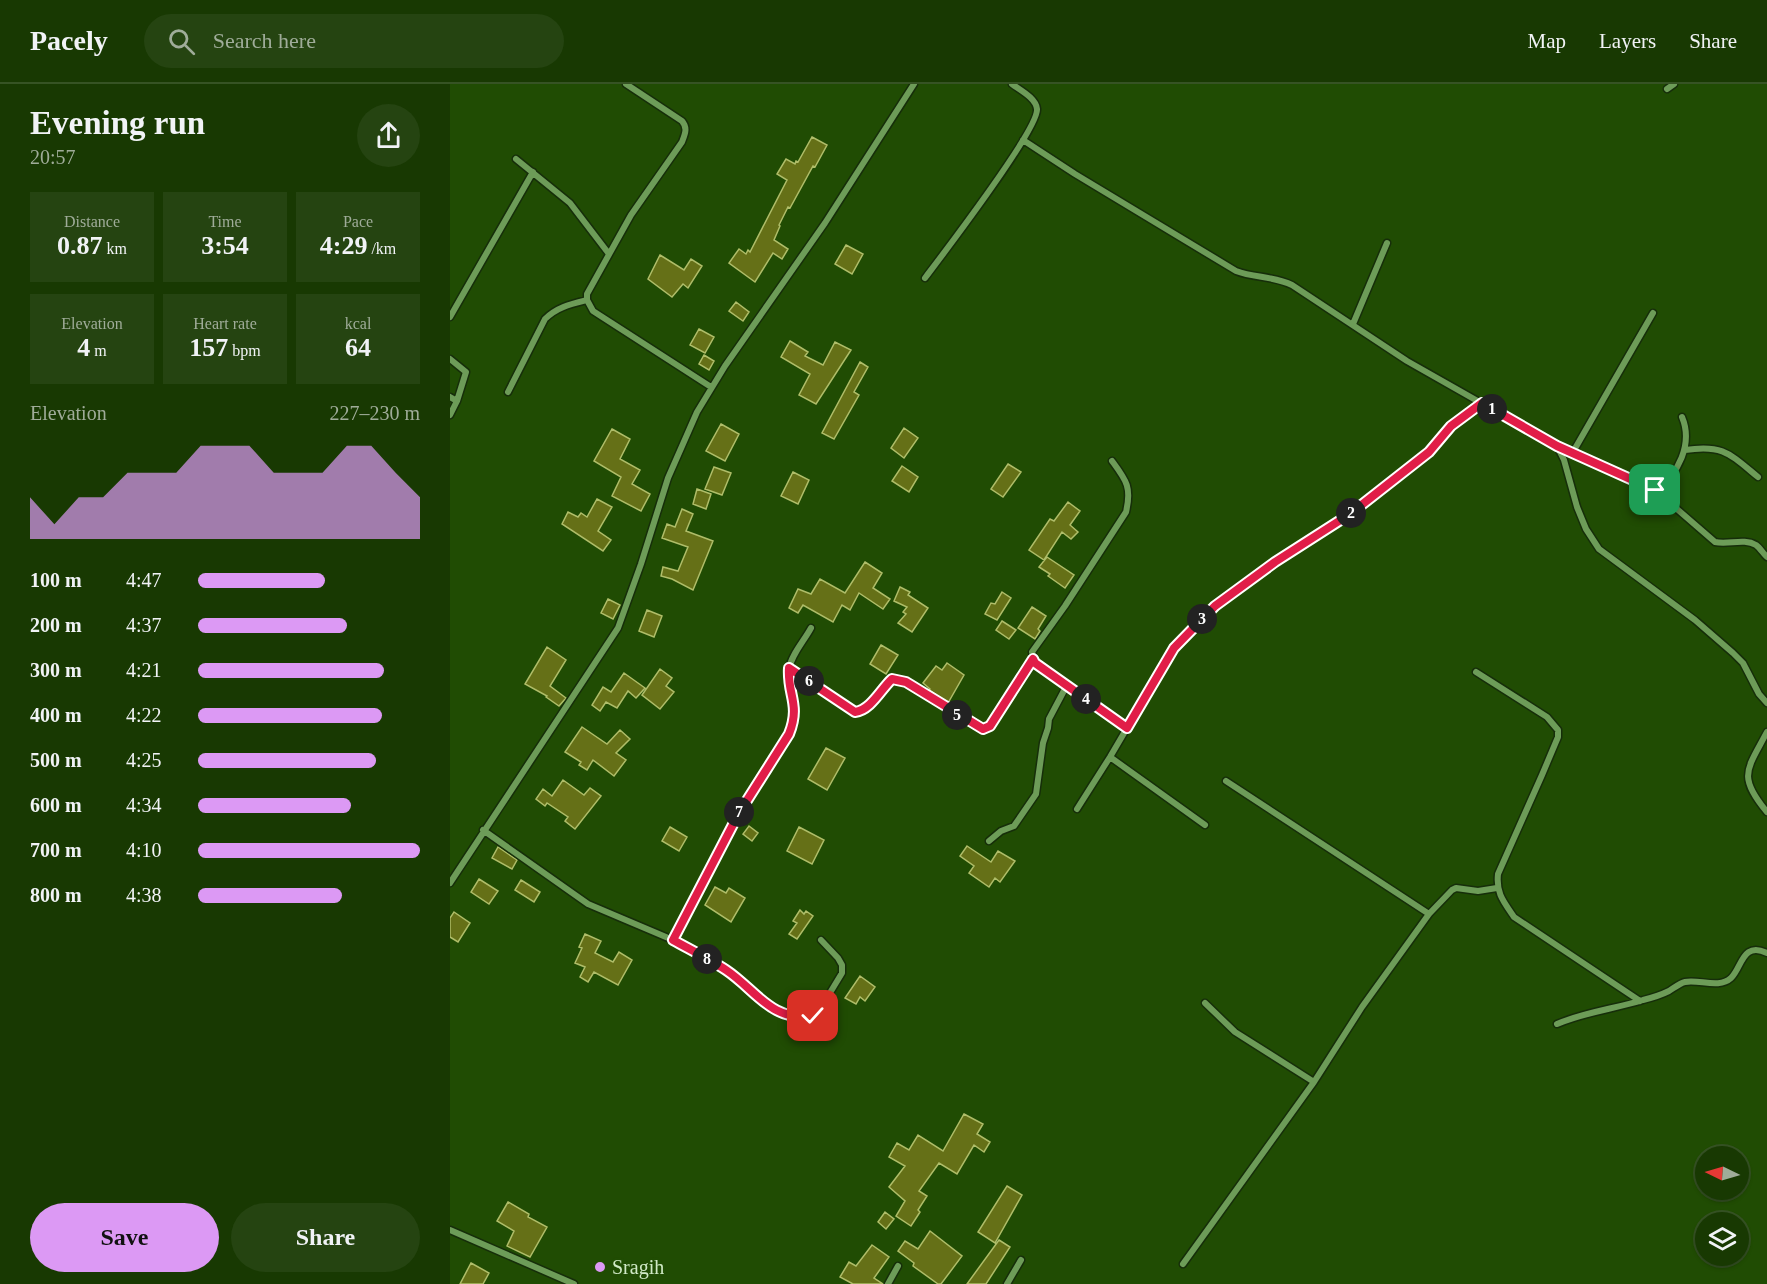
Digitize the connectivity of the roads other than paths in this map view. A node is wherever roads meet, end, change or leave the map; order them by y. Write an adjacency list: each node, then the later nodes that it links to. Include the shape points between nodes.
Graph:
1 (626, 84): 10 (street, via 682,121 686,132)
2 (914, 84): 17 (street, via 825,223)
3 (1012, 84): 6 (street, via 1037,108)
4 (1674, 84): 5 (street)
5 (1667, 89)
6 (1023, 140): 11 (street); 15 (street, via 1236,271 1283,280)
7 (516, 159): 8 (street)
8 (533, 172): 10 (street, via 570,204); 14 (street)
9 (1387, 243): 15 (street)
10 (609, 254): 12 (street)
11 (925, 278)
12 (587, 300): 17 (street, via 593,311); 18 (street, via 559,308 545,319)
13 (1653, 313): 26 (street)
14 (450, 316)
15 (1353, 324): 21 (street)
16 (450, 359): 20 (street, via 466,372)
17 (711, 387): 44 (street, via 668,478 618,628)
18 (508, 392)
19 (450, 397): 20 (street)
20 (457, 401): 22 (street)
21 (1482, 403): 24 (street); 37 (street, via 1451,426 1429,452 1350,514 1215,606 1174,648)
22 (450, 415)
23 (1682, 417): 25 (street, via 1687,438)
24 (1557, 446): 26 (street); 36 (street, via 1577,507 1599,549 1733,653)
25 (1685, 450): 28 (street, via 1719,449); 29 (street, via 1669,478)
26 (1573, 452): 29 (street)
27 (1112, 461): 32 (street, via 1128,483 1126,512 1032,652)
28 (1758, 477)
29 (1655, 490): 30 (street, via 1715,542 1748,542)
30 (1767, 556)
31 (811, 628): 33 (street)
32 (1033, 659): 33 (street, via 990,726 983,729 899,679 884,685 865,710 855,712); 35 (street)
33 (789, 668): 49 (street, via 795,705 789,734 739,813)
34 (1476, 672): 47 (street, via 1546,717 1558,730 1498,874)
35 (1066, 685): 37 (street); 45 (street, via 1049,719 1036,794 1014,826)
36 (1767, 703)
37 (1127, 728): 39 (street)
38 (1767, 732): 42 (street, via 1749,765 1748,775 1752,795)
39 (1110, 757): 41 (street); 43 (street)
40 (1226, 782): 48 (street)
41 (1077, 809)
42 (1767, 812)
43 (1205, 825)
44 (483, 830): 46 (street); 49 (street, via 588,904)
45 (989, 841)
46 (450, 883)
47 (1497, 888): 48 (street, via 1456,888); 52 (street, via 1514,916)
48 (1429, 914): 55 (street)
49 (673, 940): 50 (street, via 727,970 766,1004 786,1016 799,1018 813,1016 842,973 838,958)
50 (821, 940)
51 (1767, 952): 52 (street, via 1750,951 1724,982 1685,982)
52 (1640, 1001): 54 (street)
53 (1204, 1003): 55 (street, via 1235,1032)
54 (1557, 1024)
55 (1314, 1082): 58 (street)
56 (450, 1230): 60 (street)
57 (1021, 1260): 62 (street)
58 (1183, 1264)
59 (898, 1266): 61 (street)
60 (574, 1284)
61 (888, 1284)
62 (1006, 1284)

